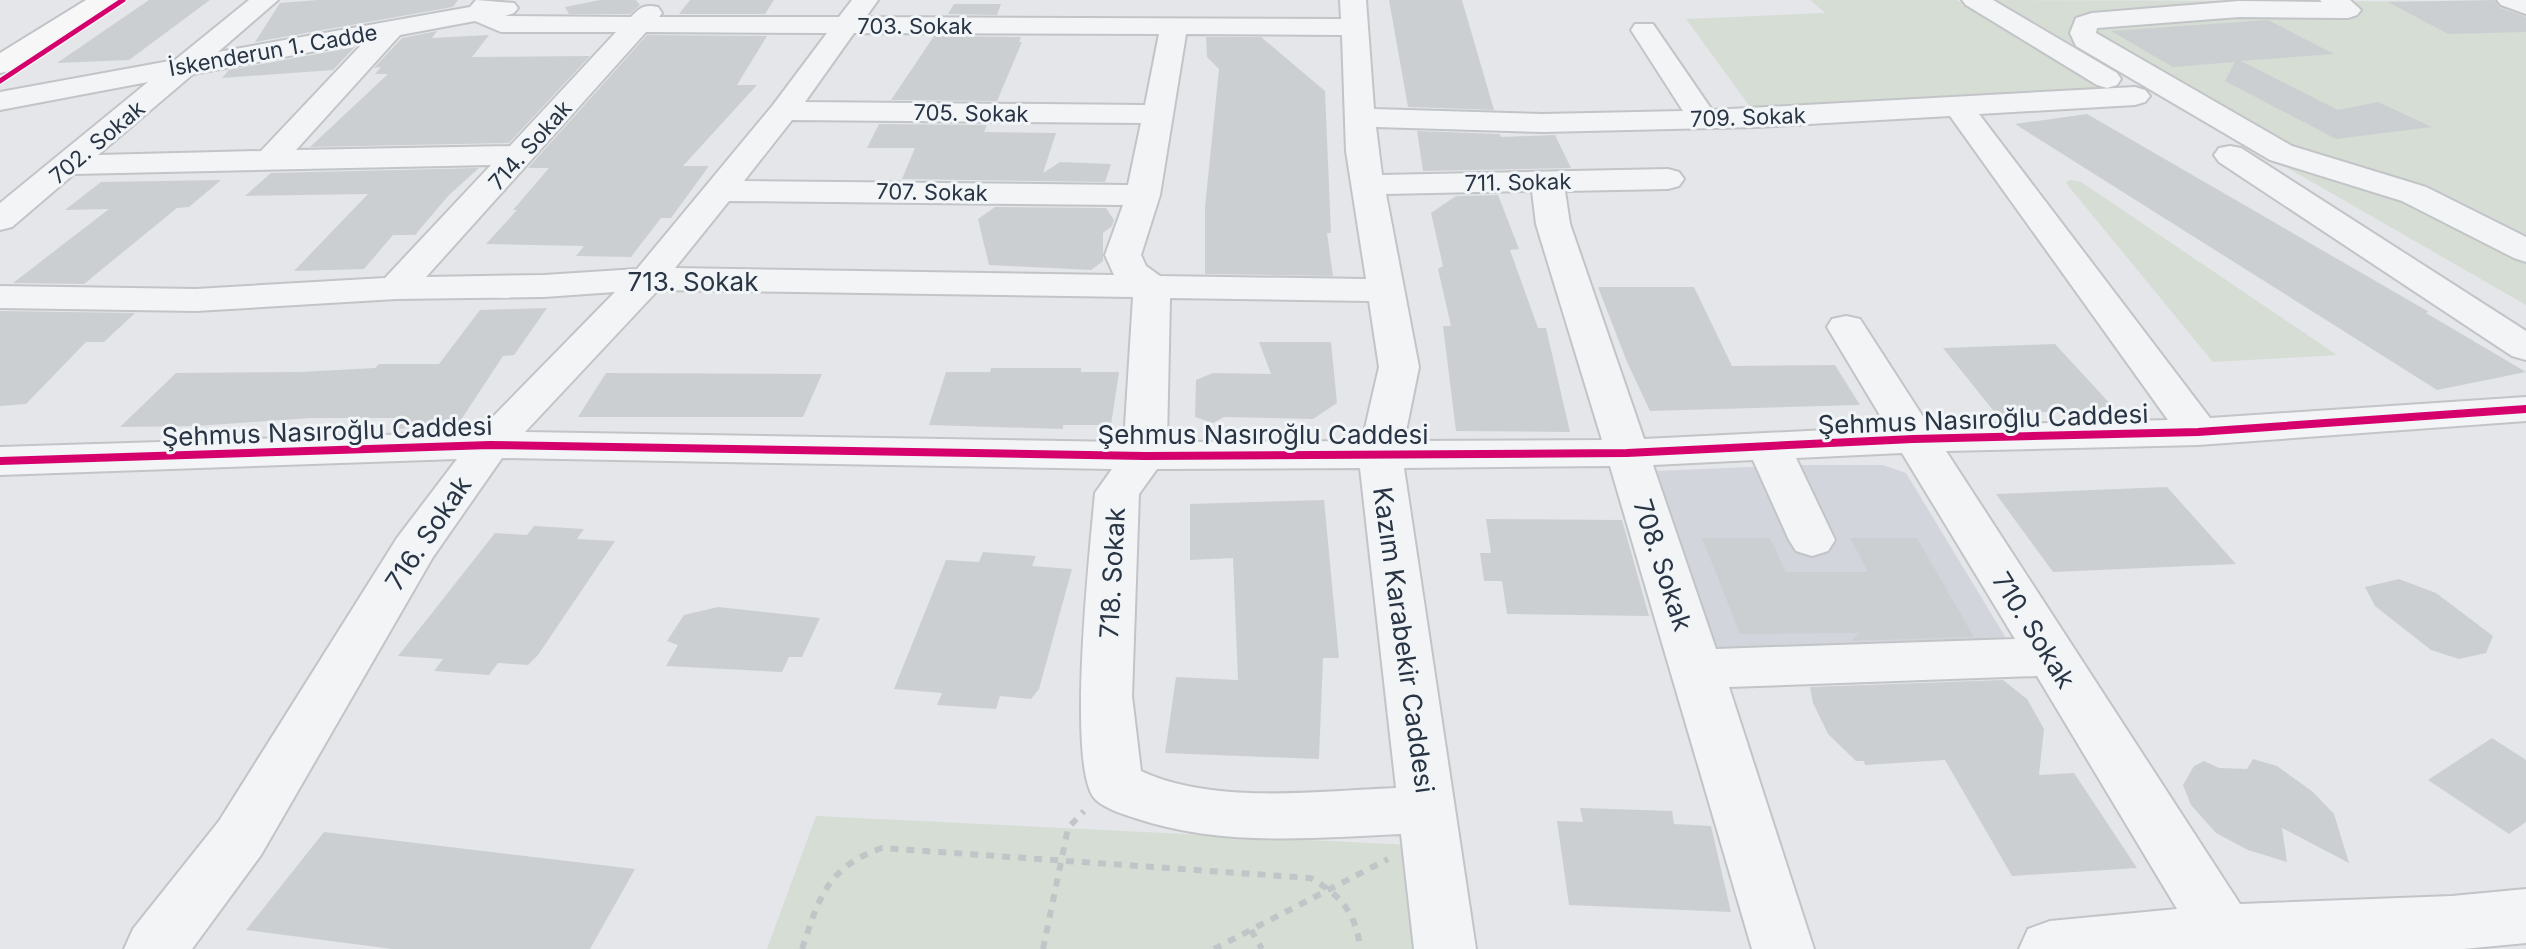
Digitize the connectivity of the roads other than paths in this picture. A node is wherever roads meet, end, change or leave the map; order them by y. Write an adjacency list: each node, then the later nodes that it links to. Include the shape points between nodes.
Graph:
1 (70, 0): 17 (main road)
2 (104, 0): 18 (main road)
3 (265, 0): 19 (street, 702. Sokak)
4 (545, 0): 9 (street, İskenderun 1. Cadde)
5 (662, 0): 13 (street, 714. Sokak)
6 (1975, 0): 20 (street)
7 (2333, 0): 33 (street, via 2348,10 2239,9 2092,21 2083,33 2086,40 2281,153)
8 (2510, 0): 10 (street)
9 (484, 6): 13 (street, 703. Sokak, via 501,24); 15 (street, İskenderun 1. Cadde)
10 (2526, 6)
11 (856, 13): 13 (street, 703. Sokak); 14 (street, 703. Sokak); 23 (street, 716. Sokak)
12 (1354, 14): 14 (street, 703. Sokak); 25 (street, Kazım Karabekir Caddesi)
13 (637, 25): 27 (street, 714. Sokak)
14 (1174, 25): 24 (street)
15 (391, 29): 19 (street, İskenderun 1. Cadde); 28 (street)
16 (1644, 30): 26 (street)
17 (0, 42)
18 (0, 65)
19 (189, 65): 21 (street, İskenderun 1. Cadde); 29 (street, 702. Sokak)
20 (2135, 96): 22 (street, 709. Sokak); 36 (street)
21 (0, 101)
22 (1957, 105): 26 (street, 709. Sokak); 48 (street)
23 (784, 111): 24 (street, 705. Sokak); 34 (street, 716. Sokak)
24 (1158, 114): 35 (street)
25 (1361, 118): 26 (street, 709. Sokak, via 1543,123); 32 (street, Kazım Karabekir Caddesi)
26 (1703, 119)
27 (521, 155): 28 (street); 41 (street, 714. Sokak)
28 (271, 159): 29 (street)
29 (69, 165): 37 (street, 702. Sokak)
30 (1668, 179): 31 (street, 711. Sokak)
31 (1547, 181): 32 (street, 711. Sokak); 52 (street, 708. Sokak, via 1553,224)
32 (1368, 185): 42 (street, Kazım Karabekir Caddesi)
33 (2392, 187): 36 (street); 38 (street)
34 (721, 191): 35 (street, 707. Sokak); 39 (street, 716. Sokak)
35 (1143, 195): 40 (street, via 1123,255 1130,272)
36 (2299, 197): 44 (street); 46 (street)
37 (0, 220)
38 (2526, 251)
39 (648, 279): 40 (street, 713. Sokak); 41 (street, 713. Sokak); 50 (street, 716. Sokak)
40 (1152, 287): 42 (street, 713. Sokak); 54 (street)
41 (396, 288): 43 (street, 713. Sokak, via 196,300)
42 (1386, 290): 53 (street, Kazım Karabekir Caddesi, via 1399,367)
43 (0, 297)
44 (2526, 322)
45 (1846, 327): 49 (street, 710. Sokak)
46 (2526, 348)
47 (2526, 409): 48 (street, Şehmus Nasıroğlu Caddesi)
48 (2198, 432): 49 (street, Şehmus Nasıroğlu Caddesi)
49 (1913, 439): 51 (street, Şehmus Nasıroğlu Caddesi); 57 (street, 710. Sokak)
50 (490, 445): 54 (street, Şehmus Nasıroğlu Caddesi); 55 (street, Şehmus Nasıroğlu Caddesi); 63 (street, 716. Sokak, via 414,549 240,838)
51 (1765, 446): 52 (street, Şehmus Nasıroğlu Caddesi); 56 (street, via 1780,466)
52 (1627, 453): 53 (street, Şehmus Nasıroğlu Caddesi); 58 (street, 708. Sokak)
53 (1380, 455): 54 (street, Şehmus Nasıroğlu Caddesi); 59 (street, Kazım Karabekir Caddesi)
54 (1145, 456): 59 (street, 718. Sokak, via 1117,493 1106,696 1115,784 1138,799 1223,816)
55 (0, 461)
56 (1812, 540)
57 (2051, 657): 58 (street); 61 (street, 710. Sokak)
58 (1697, 669): 65 (street, 708. Sokak)
59 (1428, 823): 64 (street, Kazım Karabekir Caddesi)
60 (2526, 916): 62 (street)
61 (2224, 932): 62 (street); 66 (street)
62 (2464, 936)
63 (155, 949)
64 (1445, 949)
65 (1783, 949)
66 (2050, 949)

